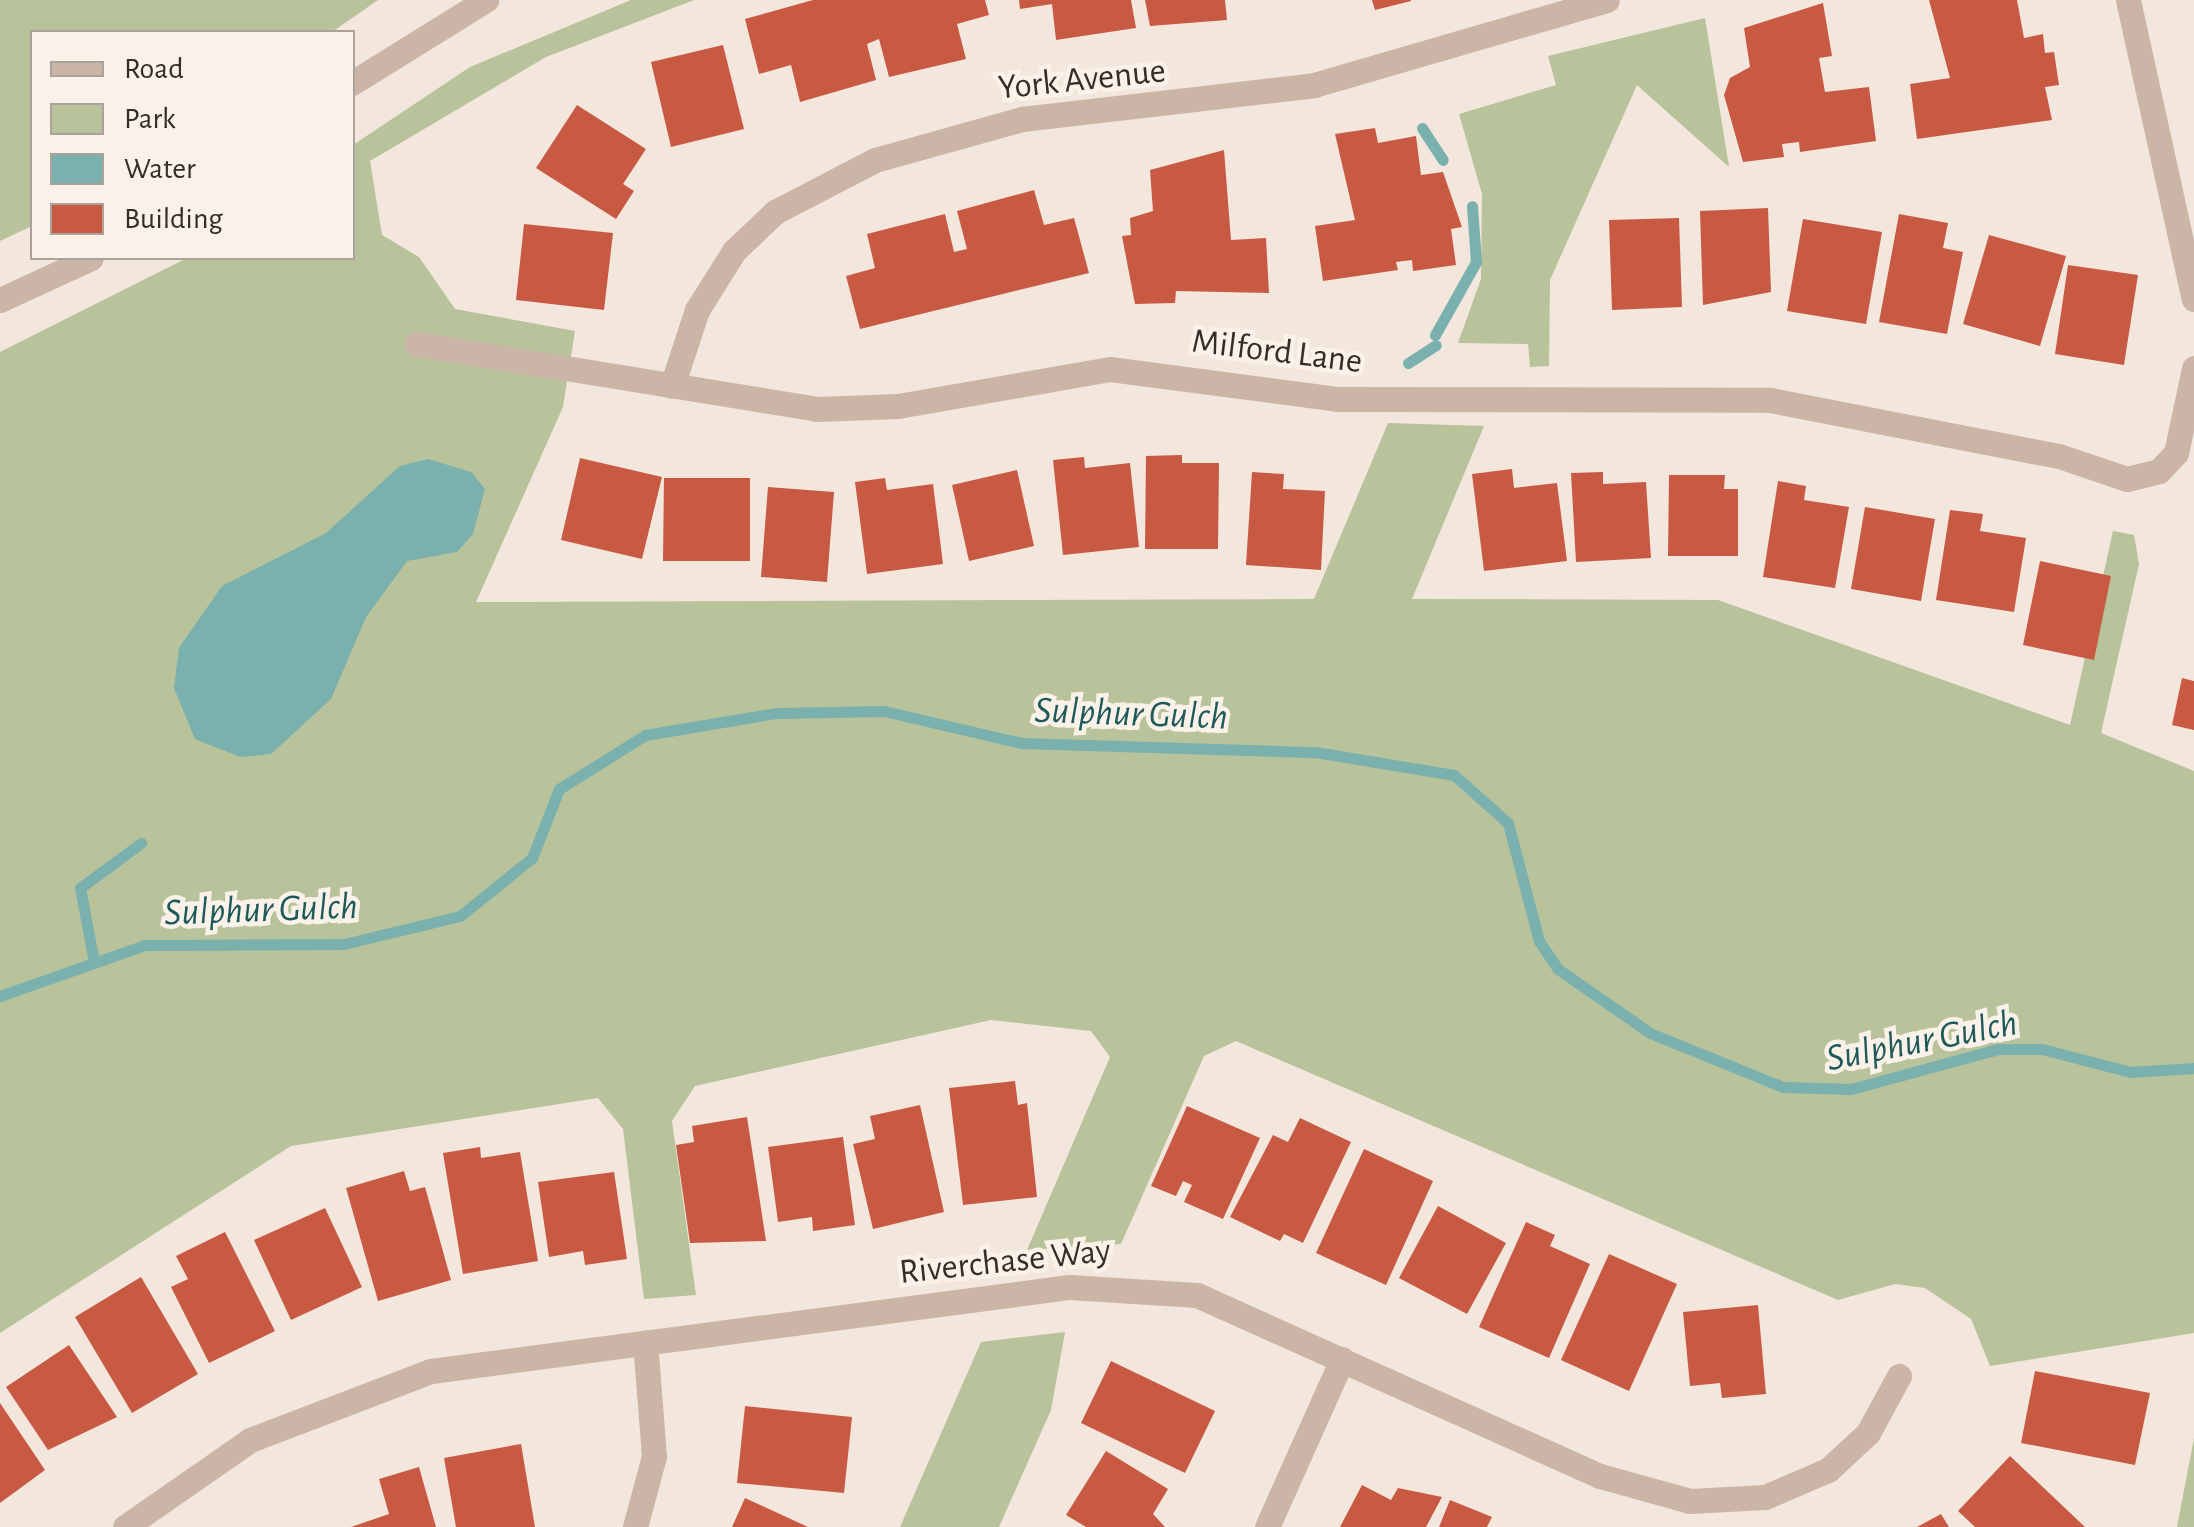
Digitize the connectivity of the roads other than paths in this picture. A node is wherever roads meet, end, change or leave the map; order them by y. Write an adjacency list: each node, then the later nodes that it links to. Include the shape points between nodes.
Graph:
1 (486, 0): 4 (street)
2 (1607, 0): 10 (street, York Avenue, via 1314,85 1022,119 886,156 775,212 734,250 697,310)
3 (2128, 0): 6 (street)
4 (355, 82)
5 (87, 260): 7 (street)
6 (2194, 299)
7 (0, 300)
8 (416, 344): 10 (street, Milford Lane)
9 (2194, 368): 10 (street, Milford Lane, via 2176,452 2159,470 2127,479 2059,456 1770,400 1337,399 1110,369 873,410)
10 (672, 386)
11 (645, 1342): 12 (street, Riverchase Way, via 1110,1284 1198,1295); 14 (street, Riverchase Way, via 462,1364 332,1402 222,1456); 15 (street, via 654,1456)
12 (1342, 1359): 13 (street, Riverchase Way, via 1600,1476 1711,1502 1783,1492 1828,1470 1868,1434); 16 (street)
13 (1899, 1376)
14 (126, 1527)
15 (635, 1527)
16 (1268, 1527)

